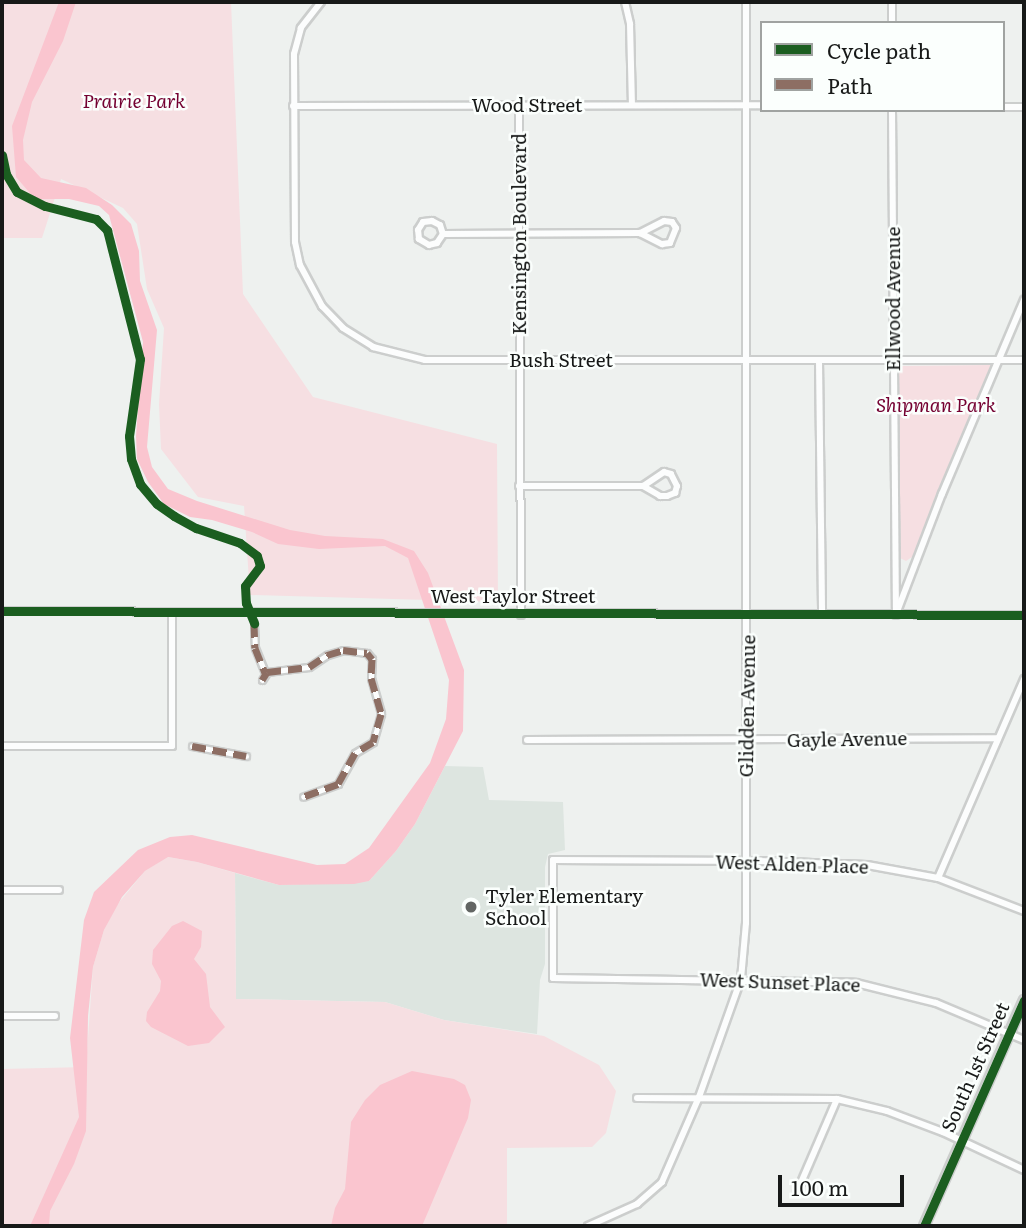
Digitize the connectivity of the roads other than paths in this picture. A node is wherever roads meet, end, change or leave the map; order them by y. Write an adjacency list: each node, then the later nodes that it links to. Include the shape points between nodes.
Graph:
1 (321, 2): 10 (street, Bush Street, via 298,36)
2 (625, 2): 7 (street, via 631,24)
3 (746, 2): 8 (street, Glidden Avenue)
4 (891, 2): 5 (street)
5 (892, 21)
6 (519, 104): 7 (street, Wood Street); 10 (street, Wood Street); 16 (street, Kensington Boulevard)
7 (632, 105): 8 (street, Wood Street)
8 (746, 105): 9 (street, Wood Street); 23 (street, Glidden Avenue)
9 (760, 105)
10 (293, 106): 18 (street, Bush Street, via 295,242 306,281 330,315 361,340 397,355 425,360)
11 (1005, 107): 12 (street)
12 (1024, 107)
13 (892, 112): 22 (street, Ellwood Avenue)
14 (640, 233): 14 (street, via 670,243 676,228 664,220); 16 (street)
15 (443, 234): 15 (street, via 429,245 421,242 418,230 432,220); 16 (street)
16 (518, 234): 18 (street, Kensington Boulevard)
17 (1024, 300): 19 (street)
18 (519, 360): 23 (street, Bush Street); 24 (street, Kensington Boulevard)
19 (1000, 360): 20 (street, Bush Street); 22 (street, Bush Street); 31 (street)
20 (1024, 360)
21 (819, 361): 22 (street, Bush Street); 23 (street, Bush Street); 28 (street)
22 (893, 361): 31 (street, Ellwood Avenue)
23 (747, 362): 27 (street, Glidden Avenue)
24 (519, 486): 25 (street); 30 (street, Kensington Boulevard)
25 (643, 486): 25 (street, via 660,496 675,493 677,486 671,474 664,472)
26 (2, 611): 29 (street, West Taylor Street)
27 (747, 613): 28 (street, West Taylor Street); 30 (street, West Taylor Street); 37 (street, Glidden Avenue)
28 (822, 613): 31 (street, West Taylor Street)
29 (172, 614): 30 (street, West Taylor Street); 38 (street, via 172,746)
30 (521, 615)
31 (896, 615): 32 (street, West Taylor Street)
32 (1024, 615)
33 (254, 623): 41 (street, via 263,677 309,667 343,650 367,653 372,659 371,678 381,714 373,742 355,753 338,784)
34 (1024, 679): 35 (street)
35 (999, 737): 37 (street, Gayle Avenue); 44 (street)
36 (527, 740): 37 (street, Gayle Avenue)
37 (746, 740): 43 (street, Glidden Avenue)
38 (2, 746)
39 (192, 746): 40 (street)
40 (246, 756)
41 (303, 797)
42 (553, 860): 43 (street, West Alden Place); 48 (street, West Sunset Place, via 553,978)
43 (746, 860): 44 (street, West Alden Place, via 840,863); 48 (street, Glidden Avenue)
44 (938, 878): 47 (street, West Alden Place)
45 (2, 890): 46 (street)
46 (59, 890)
47 (1024, 911)
48 (741, 979): 52 (street, West Sunset Place, via 881,987 936,1003); 54 (street, Glidden Avenue)
49 (1024, 1000): 52 (street, South 1st Street)
50 (2, 1016): 51 (street)
51 (55, 1016)
52 (1009, 1034): 53 (street, West Sunset Place); 57 (street, South 1st Street)
53 (1024, 1040)
54 (699, 1097): 55 (street); 56 (street); 60 (street, Glidden Avenue, via 655,1191)
55 (637, 1098)
56 (837, 1099): 57 (street, via 887,1111); 59 (street)
57 (960, 1142): 58 (street); 61 (street, South 1st Street)
58 (1024, 1170)
59 (797, 1192)
60 (588, 1226)
61 (924, 1226)

